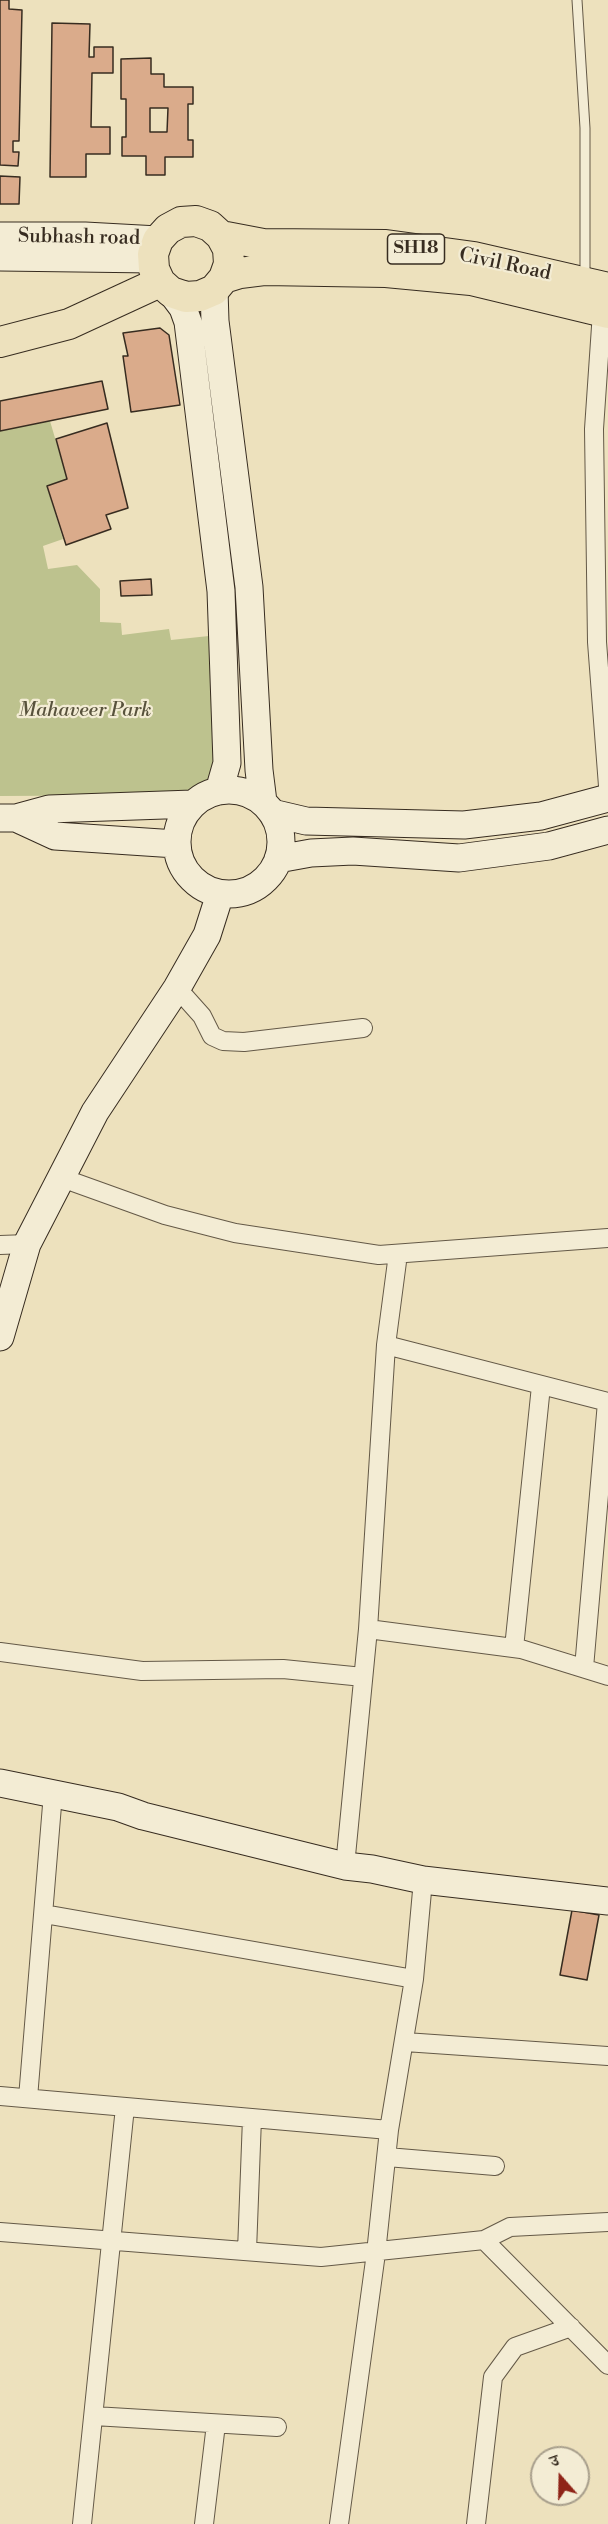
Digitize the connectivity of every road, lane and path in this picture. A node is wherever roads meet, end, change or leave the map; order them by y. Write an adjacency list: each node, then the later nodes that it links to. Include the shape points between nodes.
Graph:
1 (577, 0): 8 (lane)
2 (0, 236): 4 (street, Subhash road)
3 (222, 236): 6 (main road, SH18, via 196,221 181,222 168,229); 7 (main road, via 229,264); 8 (main road, Civil Road / SH18, via 263,244 397,247 474,257)
4 (38, 246): 5 (street, Subhash road); 6 (street, Subhash road)
5 (0, 257)
6 (161, 268): 7 (main road, SH18, via 186,297 200,296); 10 (main road, SH18); 14 (street, via 188,322 221,591 227,763)
7 (219, 284): 8 (main road, Civil Road / SH18, via 240,273 264,270 386,272); 17 (street, via 218,344 249,587 259,770)
8 (601, 299): 13 (street, via 594,429 597,642)
9 (0, 324): 10 (main road, SH18)
10 (69, 324): 11 (main road); 12 (main road, SH18, via 43,343)
11 (0, 342)
12 (0, 360)
13 (608, 786)
14 (219, 791): 16 (street); 17 (street, via 251,794)
15 (608, 798): 17 (street, via 541,816 464,825 306,822)
16 (193, 804): 18 (street, via 49,808); 20 (street, via 180,822)
17 (268, 808): 21 (street, via 279,826)
18 (8, 818): 20 (street, via 55,836)
19 (608, 830): 21 (street, via 549,846 459,858 353,851 311,853)
20 (176, 844): 22 (street, via 182,867 198,885)
21 (278, 860): 22 (street, via 266,880 244,892)
22 (220, 894): 23 (street, via 207,934)
23 (177, 988): 24 (street, via 202,1016 212,1036 223,1041); 25 (street, via 95,1112)
24 (363, 1028)
25 (62, 1178): 27 (street); 29 (street, via 165,1215 235,1233)
26 (608, 1238): 29 (street)
27 (27, 1244): 28 (street); 30 (street)
28 (0, 1245)
29 (398, 1254): 31 (street)
30 (0, 1337)
31 (386, 1345): 32 (street); 34 (street)
32 (541, 1386): 33 (street); 35 (street)
33 (607, 1402): 37 (street)
34 (368, 1629): 35 (street); 39 (street)
35 (514, 1648): 37 (street)
36 (0, 1652): 39 (street, via 142,1671 283,1669)
37 (584, 1668): 38 (street)
38 (608, 1676)
39 (363, 1677): 42 (street)
40 (0, 1783): 41 (street)
41 (53, 1793): 42 (street); 45 (street)
42 (345, 1866): 43 (street)
43 (423, 1880): 44 (street); 46 (street)
44 (608, 1901)
45 (44, 1914): 46 (street); 50 (street)
46 (414, 1979): 47 (street)
47 (405, 2043): 48 (street); 53 (street)
48 (608, 2056)
49 (0, 2096): 50 (street)
50 (28, 2098): 51 (street)
51 (125, 2107): 52 (street); 58 (street)
52 (252, 2118): 53 (street); 60 (street)
53 (389, 2130): 54 (street)
54 (387, 2157): 55 (street); 61 (street)
55 (495, 2166)
56 (608, 2222): 59 (street, via 510,2227)
57 (0, 2232): 58 (street)
58 (113, 2240): 60 (street); 64 (street)
59 (484, 2240): 61 (street); 62 (street)
60 (247, 2251): 61 (street, via 321,2257)
61 (376, 2253): 69 (street)
62 (571, 2327): 63 (street); 70 (street, via 515,2347 493,2377)
63 (608, 2365)
64 (94, 2416): 65 (street); 67 (street)
65 (216, 2424): 66 (street); 68 (street)
66 (277, 2427)
67 (82, 2524)
68 (204, 2524)
69 (339, 2524)
70 (476, 2524)

